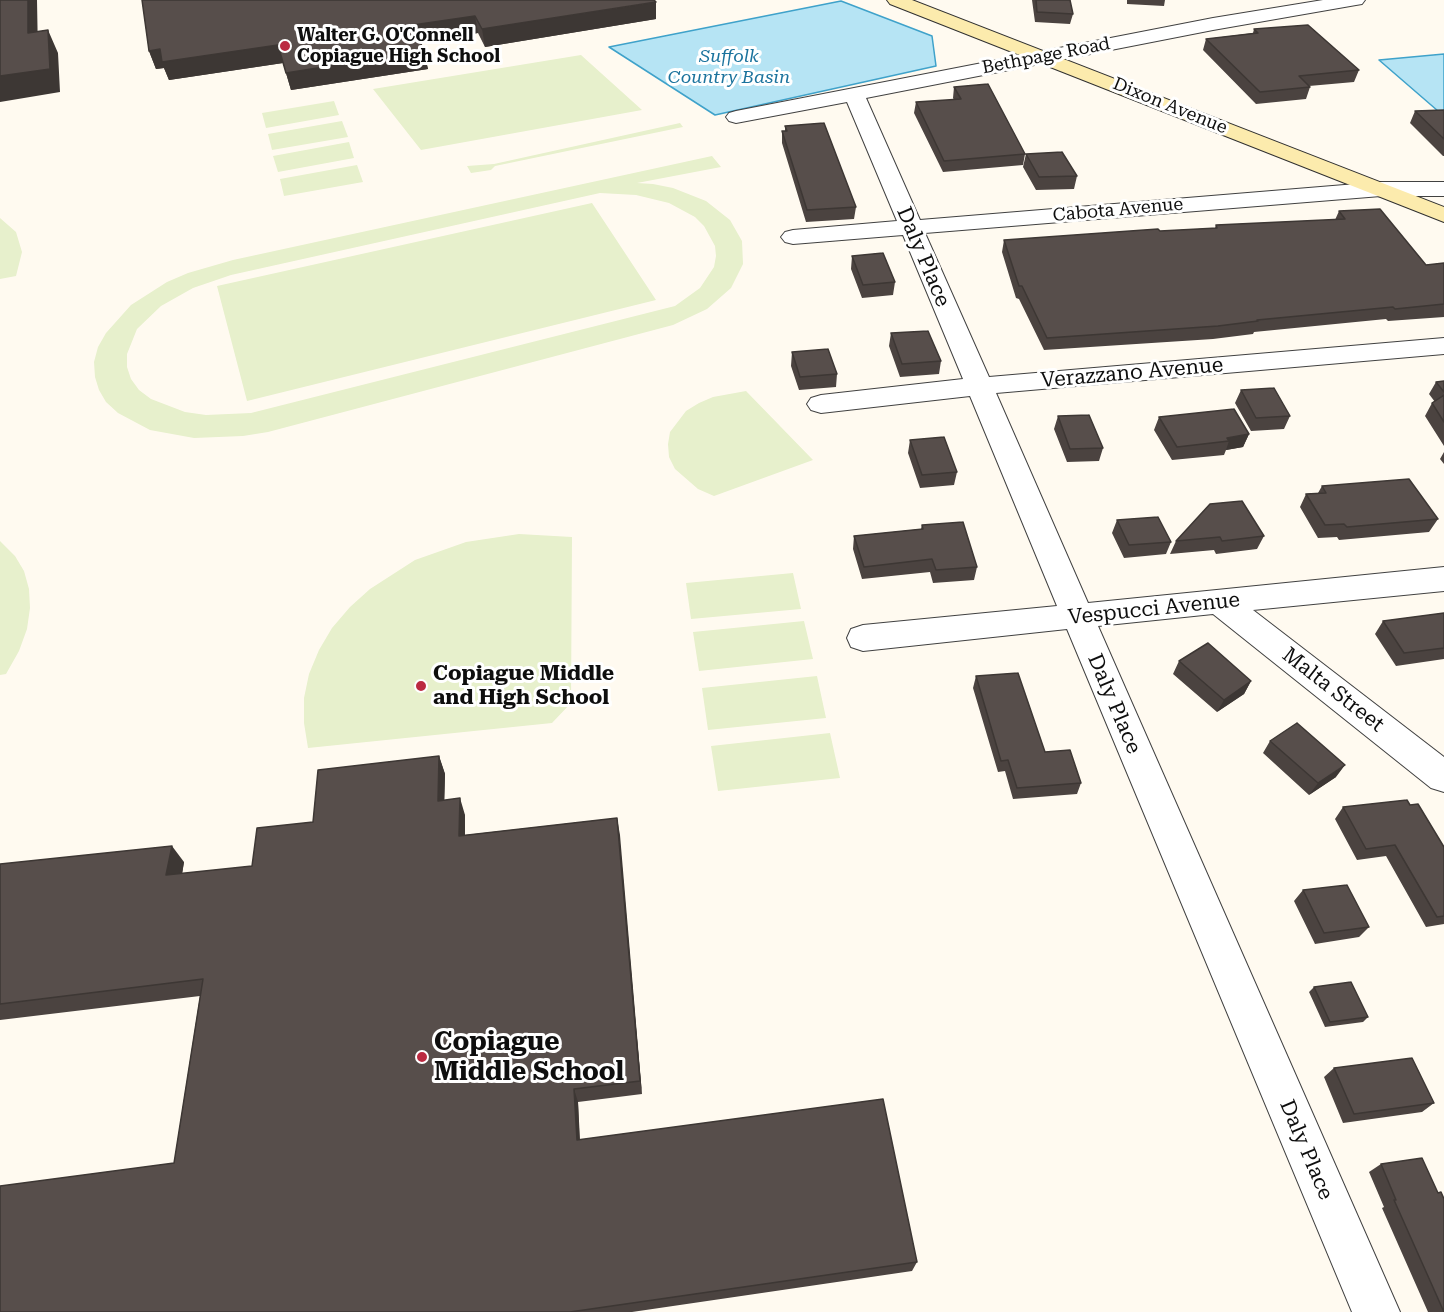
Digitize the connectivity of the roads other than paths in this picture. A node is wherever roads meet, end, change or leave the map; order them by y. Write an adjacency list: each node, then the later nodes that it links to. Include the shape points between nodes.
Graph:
1 (896, 0): 3 (main road, Dixon Avenue)
2 (1356, 0): 3 (street, Bethpage Road, via 1210,16)
3 (1044, 56): 4 (street, Bethpage Road); 6 (main road, Dixon Avenue)
4 (854, 94): 5 (street, Bethpage Road); 9 (street, Daly Place)
5 (736, 117)
6 (1381, 189): 7 (street, Cabota Avenue); 8 (main road, Dixon Avenue); 9 (street, Cabota Avenue)
7 (1444, 189)
8 (1444, 215)
9 (909, 227): 10 (street, Cabota Avenue); 12 (street, Daly Place)
10 (793, 237)
11 (1444, 346): 12 (street, Verazzano Avenue)
12 (978, 386): 13 (street, Verazzano Avenue); 16 (street, Daly Place)
13 (821, 404)
14 (1444, 579): 15 (street, Vespucci Avenue)
15 (1221, 603): 16 (street, Vespucci Avenue); 18 (street, Malta Street)
16 (1077, 617): 17 (street, Vespucci Avenue); 19 (street, Daly Place)
17 (863, 638)
18 (1444, 777)
19 (1376, 1312)

